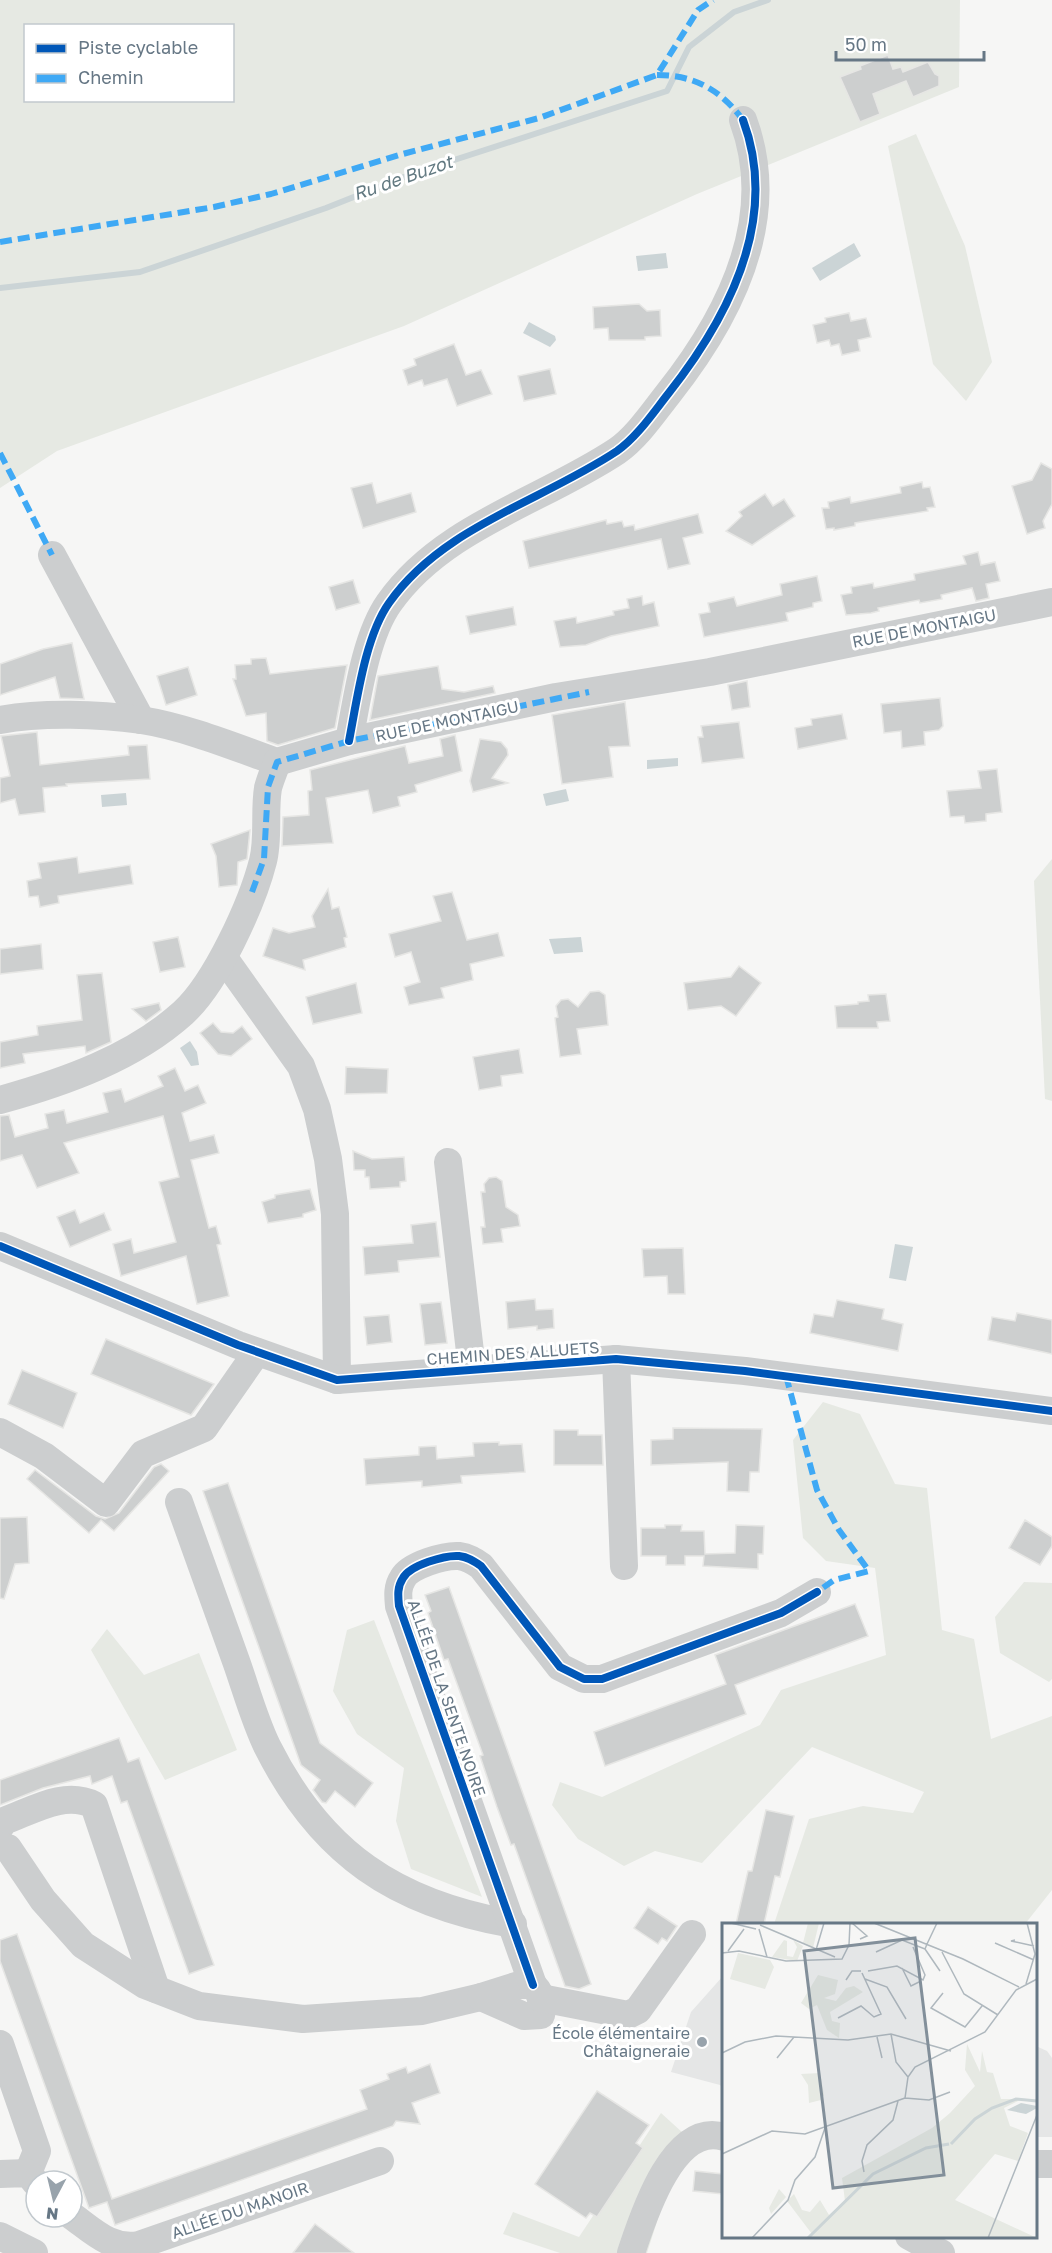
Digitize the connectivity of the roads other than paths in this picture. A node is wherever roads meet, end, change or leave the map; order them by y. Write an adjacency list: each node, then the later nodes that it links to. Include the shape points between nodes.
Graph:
1 (743, 120): 6 (street, via 753,146 757,181 753,226 738,284 690,367 648,420 618,450 514,506 416,571 388,604 371,643)
2 (52, 555): 5 (street)
3 (1049, 598): 6 (street, RUE DE MONTAIGU, via 710,672 556,697)
4 (0, 720): 5 (street, via 53,716)
5 (141, 720): 7 (street)
6 (349, 741): 7 (street, RUE DE MONTAIGU)
7 (277, 762): 8 (street, via 268,787 264,859)
8 (224, 958): 9 (street, via 185,1011 150,1040 48,1087); 15 (street, via 301,1066 317,1109 335,1214)
9 (0, 1100)
10 (448, 1162): 14 (street)
11 (0, 1246): 12 (street, CHEMIN DES ALLUETS)
12 (257, 1352): 15 (street, CHEMIN DES ALLUETS); 17 (street, via 204,1428 143,1454 106,1503 44,1456)
13 (616, 1359): 14 (street, CHEMIN DES ALLUETS); 16 (street, CHEMIN DES ALLUETS, via 755,1372); 19 (street)
14 (472, 1369): 15 (street, CHEMIN DES ALLUETS)
15 (337, 1380)
16 (1052, 1411)
17 (0, 1432)
18 (180, 1502): 23 (street, via 266,1744 288,1785 319,1827 362,1865 413,1897 458,1913)
19 (624, 1566)
20 (817, 1592): 23 (street, ALLÉE DE LA SENTE NOIRE, via 781,1613 602,1679 584,1679 560,1667 481,1566 471,1560 446,1558 403,1576 398,1589 399,1606)
21 (0, 1827): 25 (street, via 4,1821 67,1798 94,1805)
22 (0, 1846): 25 (street, via 8,1848 43,1900 83,1945)
23 (513, 1924): 26 (street, ALLÉE DE LA SENTE NOIRE)
24 (693, 1934): 26 (street, via 638,2010 628,2015)
25 (156, 1989): 26 (street, via 199,2006 303,2019 422,2011 519,1985)
26 (537, 1991)
27 (0, 2044): 30 (street, via 37,2151)
28 (722, 2137): 37 (street, via 709,2133 686,2144 658,2186)
29 (380, 2161): 33 (street, ALLÉE DU MANOIR, via 139,2246 110,2243)
30 (34, 2169)
31 (0, 2174): 32 (street)
32 (24, 2177)
33 (84, 2225)
34 (0, 2236): 36 (street)
35 (913, 2238): 38 (street)
36 (34, 2253)
37 (631, 2253)
38 (941, 2253)

